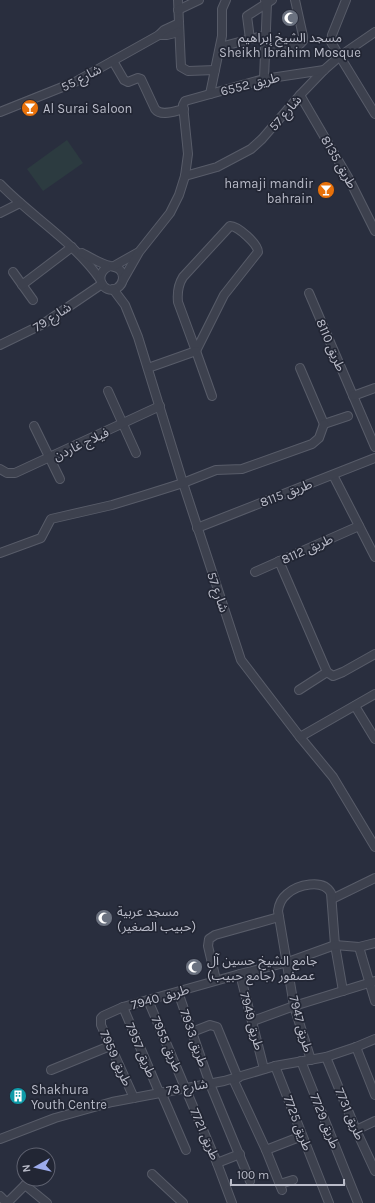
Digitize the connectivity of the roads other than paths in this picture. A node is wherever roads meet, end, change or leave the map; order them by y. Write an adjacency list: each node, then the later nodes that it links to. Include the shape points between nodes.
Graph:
1 (178, 0): 7 (street)
2 (199, 0): 7 (street)
3 (226, 0): 12 (street, via 222,9)
4 (295, 0): 13 (street, via 303,41 299,45)
5 (346, 0): 14 (street, via 331,39)
6 (268, 1): 10 (street); 11 (street, via 247,16)
7 (178, 10): 8 (street)
8 (179, 27): 15 (street, شارع 55, via 167,35 159,35); 16 (street, via 182,70)
9 (375, 32): 14 (street, شارع 57)
10 (266, 35): 11 (street); 13 (street)
11 (250, 39): 12 (street)
12 (220, 47): 16 (street)
13 (265, 50): 18 (street)
14 (340, 56): 17 (street, شارع 57); 23 (street)
15 (113, 61): 21 (street, via 124,80 128,82 141,79 158,112); 22 (street, شارع 55, via 75,82)
16 (215, 70): 19 (street)
17 (324, 70): 18 (street, طريق 6552); 20 (street, شارع 57)
18 (264, 79): 19 (street, طريق 6552)
19 (210, 94): 21 (street, طريق 6552, via 185,101)
20 (300, 95): 24 (street, شارع 57, via 251,149 217,167); 28 (street, طريق 8135, via 349,179)
21 (184, 110): 24 (street, via 188,154)
22 (0, 112)
23 (375, 114)
24 (185, 176): 30 (street, via 170,213)
25 (0, 184): 26 (street)
26 (20, 203): 27 (street); 29 (street)
27 (0, 213)
28 (375, 231)
29 (74, 249): 31 (street); 33 (street); 35 (street)
30 (140, 252): 31 (street); 34 (street)
31 (112, 266): 33 (street, via 105,268 101,273); 34 (street, via 121,271)
32 (13, 272): 35 (street)
33 (101, 281): 36 (street, via 105,287); 40 (street, شارع 79, via 44,324)
34 (122, 282): 36 (street); 39 (street, شارع 57)
35 (22, 285): 38 (street)
36 (113, 289): 39 (street, شارع 57)
37 (309, 293): 47 (street, طريق 8110)
38 (32, 300)
39 (125, 305): 42 (street, شارع 57)
40 (0, 345)
41 (196, 351): 41 (street, via 224,295 259,249 234,226 228,228 179,283 178,302); 42 (street); 46 (street)
42 (148, 368): 48 (street, شارع 57)
43 (300, 368): 51 (street)
44 (375, 388): 47 (street)
45 (108, 391): 50 (street)
46 (212, 396)
47 (353, 396): 53 (street, طريق 8110)
48 (160, 406): 50 (street, فيلاج غاردن); 60 (street, شارع 57)
49 (348, 416): 51 (street)
50 (123, 424): 54 (street); 55 (street, فيلاج غاردن)
51 (324, 424): 60 (street, via 319,438 312,444 242,469 216,470)
52 (34, 426): 55 (street)
53 (375, 447)
54 (136, 453)
55 (50, 458): 57 (street, فيلاج غاردن, via 15,473 7,473); 59 (street)
56 (375, 458): 58 (street, طريق 8115)
57 (0, 469)
58 (333, 475): 61 (street); 62 (street, طريق 8115)
59 (60, 479)
60 (183, 483): 62 (street, شارع 57); 64 (street, via 112,505 51,519 41,538)
61 (359, 526): 63 (street); 66 (street, طريق 8112)
62 (197, 528): 73 (street, شارع 57, via 241,660)
63 (372, 545): 65 (street)
64 (0, 554)
65 (375, 558)
66 (279, 561): 67 (street, طريق 8112); 69 (street)
67 (255, 572)
68 (375, 654): 69 (street, via 333,676)
69 (327, 672): 70 (street)
70 (299, 690)
71 (375, 694): 72 (street)
72 (355, 706): 73 (street); 74 (street)
73 (300, 737): 75 (street, شارع 57, via 333,777)
74 (375, 739)
75 (375, 847)
76 (375, 878): 77 (street)
77 (332, 899): 78 (street, via 329,890 323,886 299,887 282,899 278,910); 80 (street)
78 (279, 917): 82 (street, طريق 7947); 84 (street, via 215,935 209,939 208,946)
79 (375, 943): 81 (street)
80 (336, 945): 81 (street); 82 (street, طريق 7940); 86 (street)
81 (358, 947): 85 (street)
82 (288, 962): 83 (street, طريق 7940); 90 (street, طريق 7947)
83 (240, 974): 84 (street, طريق 7940); 93 (street, طريق 7949)
84 (216, 980): 87 (street, طريق 7940)
85 (372, 982): 86 (street); 89 (street)
86 (343, 991): 90 (street)
87 (178, 992): 88 (street, طريق 7940); 94 (street, طريق 7933)
88 (148, 1000): 91 (street, طريق 7940); 106 (street, طريق 7955)
89 (375, 1001)
90 (294, 1006): 93 (street); 100 (street, طريق 7947)
91 (123, 1007): 92 (street, طريق 7940); 107 (street, طريق 7957)
92 (101, 1018): 96 (street, طريق 7959, via 101,1025)
93 (253, 1021): 102 (street, طريق 7949)
94 (192, 1032): 104 (street, via 210,1025 217,1027); 105 (street, طريق 7933)
95 (375, 1039): 97 (street, شارع 73)
96 (110, 1046): 103 (street); 109 (street, طريق 7959)
97 (356, 1047): 98 (street, شارع 73); 108 (street)
98 (326, 1057): 100 (street, شارع 73); 111 (street, طريق 7731)
99 (301, 1060): 100 (street, شارع 73); 101 (street, شارع 73); 130 (street, طريق 7729)
100 (310, 1060)
101 (275, 1066): 102 (street, شارع 73); 112 (street, طريق 7725)
102 (264, 1069): 104 (street, شارع 73)
103 (51, 1070)
104 (236, 1078): 105 (street, شارع 73); 115 (street)
105 (210, 1084): 106 (street, شارع 73); 116 (street, طريق 7933)
106 (185, 1088): 107 (street, شارع 73); 117 (street, طريق 7721)
107 (160, 1092): 109 (street, شارع 73); 114 (street, طريق 7957)
108 (375, 1095)
109 (134, 1098): 113 (street, شارع 73, via 55,1118)
110 (375, 1121): 111 (street)
111 (356, 1130): 118 (street, طريق 7731)
112 (302, 1136): 115 (street); 129 (street, طريق 7725)
113 (0, 1139)
114 (186, 1150)
115 (266, 1150): 120 (street, via 281,1187)
116 (240, 1154): 117 (street); 121 (street, طريق 7933)
117 (217, 1163): 128 (street, طريق 7721)
118 (374, 1166)
119 (152, 1174): 127 (street)
120 (293, 1180)
121 (250, 1181)
122 (23, 1187): 125 (street)
123 (33, 1187): 126 (street)
124 (0, 1196): 125 (street)
125 (7, 1203)
126 (47, 1203)
127 (183, 1203)
128 (231, 1203)
129 (329, 1203)
130 (358, 1203)

